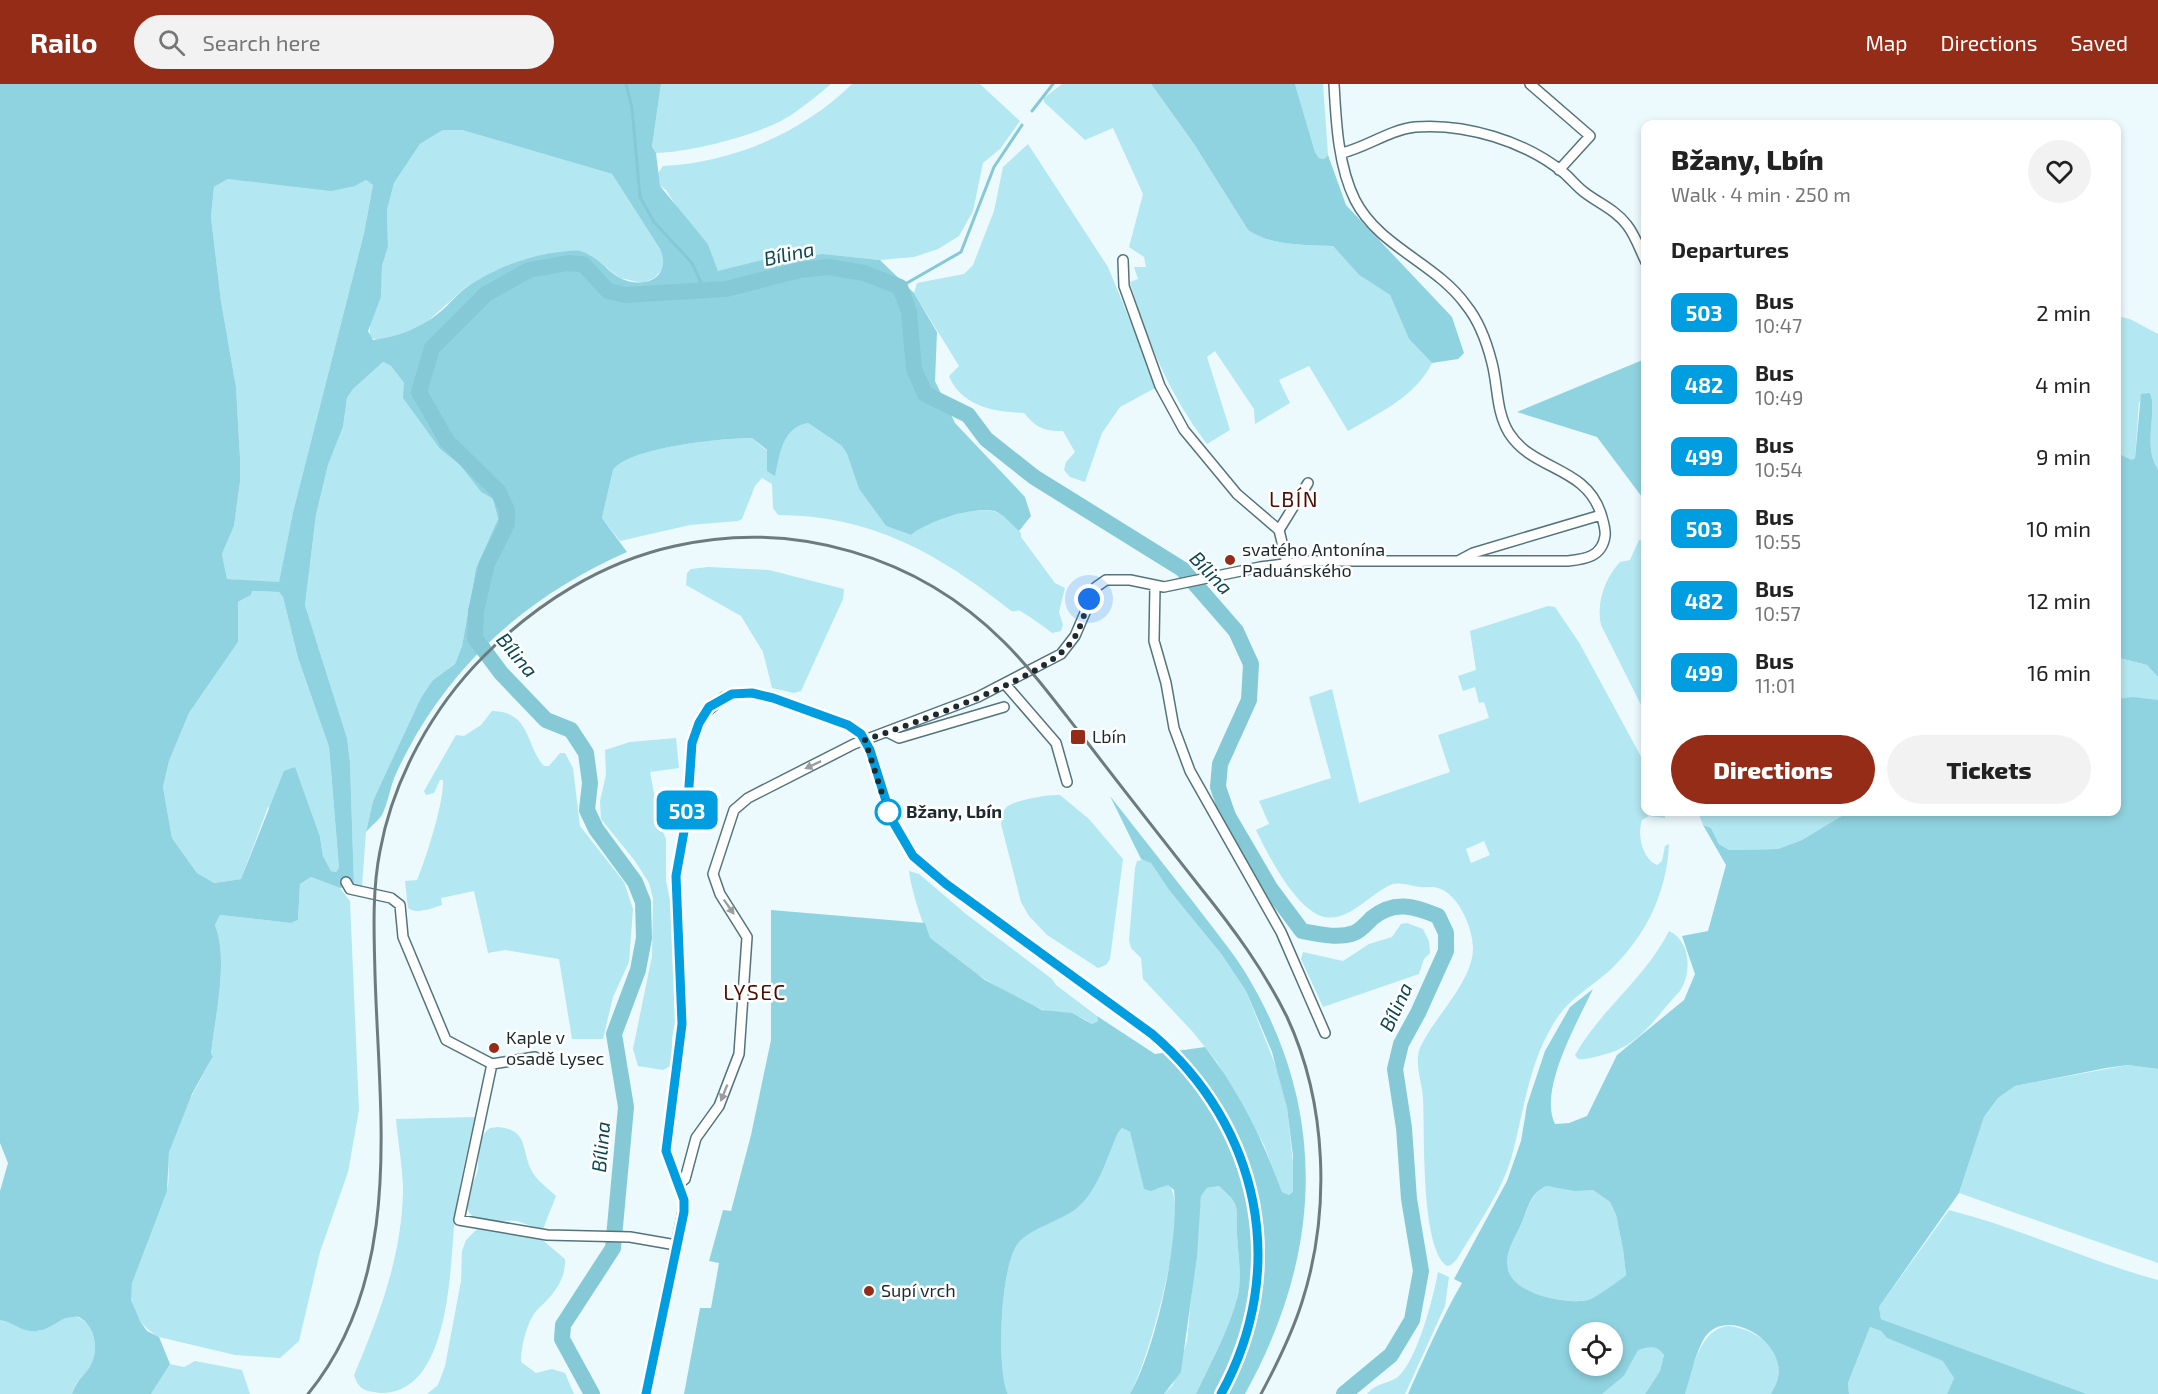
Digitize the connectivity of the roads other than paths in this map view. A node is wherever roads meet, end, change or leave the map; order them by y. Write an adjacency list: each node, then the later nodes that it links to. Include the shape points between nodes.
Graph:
1 (1334, 84): 3 (street)
2 (1530, 84): 4 (street, via 1590,136)
3 (1342, 153): 4 (street, via 1361,149 1402,129 1454,128 1521,148); 8 (street, via 1355,199 1370,222 1466,303 1492,362 1498,403 1509,434 1522,449 1580,481)
4 (1559, 170): 5 (street, via 1628,225)
5 (1641, 251)
6 (1123, 260): 9 (street, via 1124,286 1160,386 1184,430 1237,494)
7 (1308, 483): 9 (street)
8 (1601, 515): 10 (street, via 1473,553); 10 (street, via 1605,533 1594,556)
9 (1279, 530): 11 (street)
10 (1456, 562): 11 (street)
11 (1287, 563): 12 (street)
12 (1155, 587): 13 (street, via 1130,580 1106,580 1089,599 1069,646); 19 (street, via 1154,641 1180,749 1281,932)
13 (1005, 684): 15 (street); 17 (street, via 1056,743)
14 (1004, 707): 15 (street, via 899,738)
15 (887, 732): 16 (street)
16 (865, 740): 22 (street, one-way to 22, via 772,785 734,810 713,874 720,894 747,937 739,1054 719,1106 696,1138 686,1179); 22 (street, via 848,725 752,693 724,697 709,707 699,723 689,761 687,815 676,876 682,1024 666,1151); 25 (street, via 887,809 913,856 1152,1034 1182,1061 1219,1111 1248,1177 1257,1225 1258,1259 1253,1312 1244,1344)
17 (1067, 782)
18 (346, 882): 21 (street, via 350,889 391,898 400,905 403,937 446,1040)
19 (1325, 1033)
20 (535, 1057): 21 (street)
21 (492, 1064): 23 (street, via 459,1220 548,1235 630,1237)
22 (678, 1185): 23 (street, via 684,1212)
23 (676, 1245): 24 (street)
24 (646, 1394)
25 (1221, 1394)

